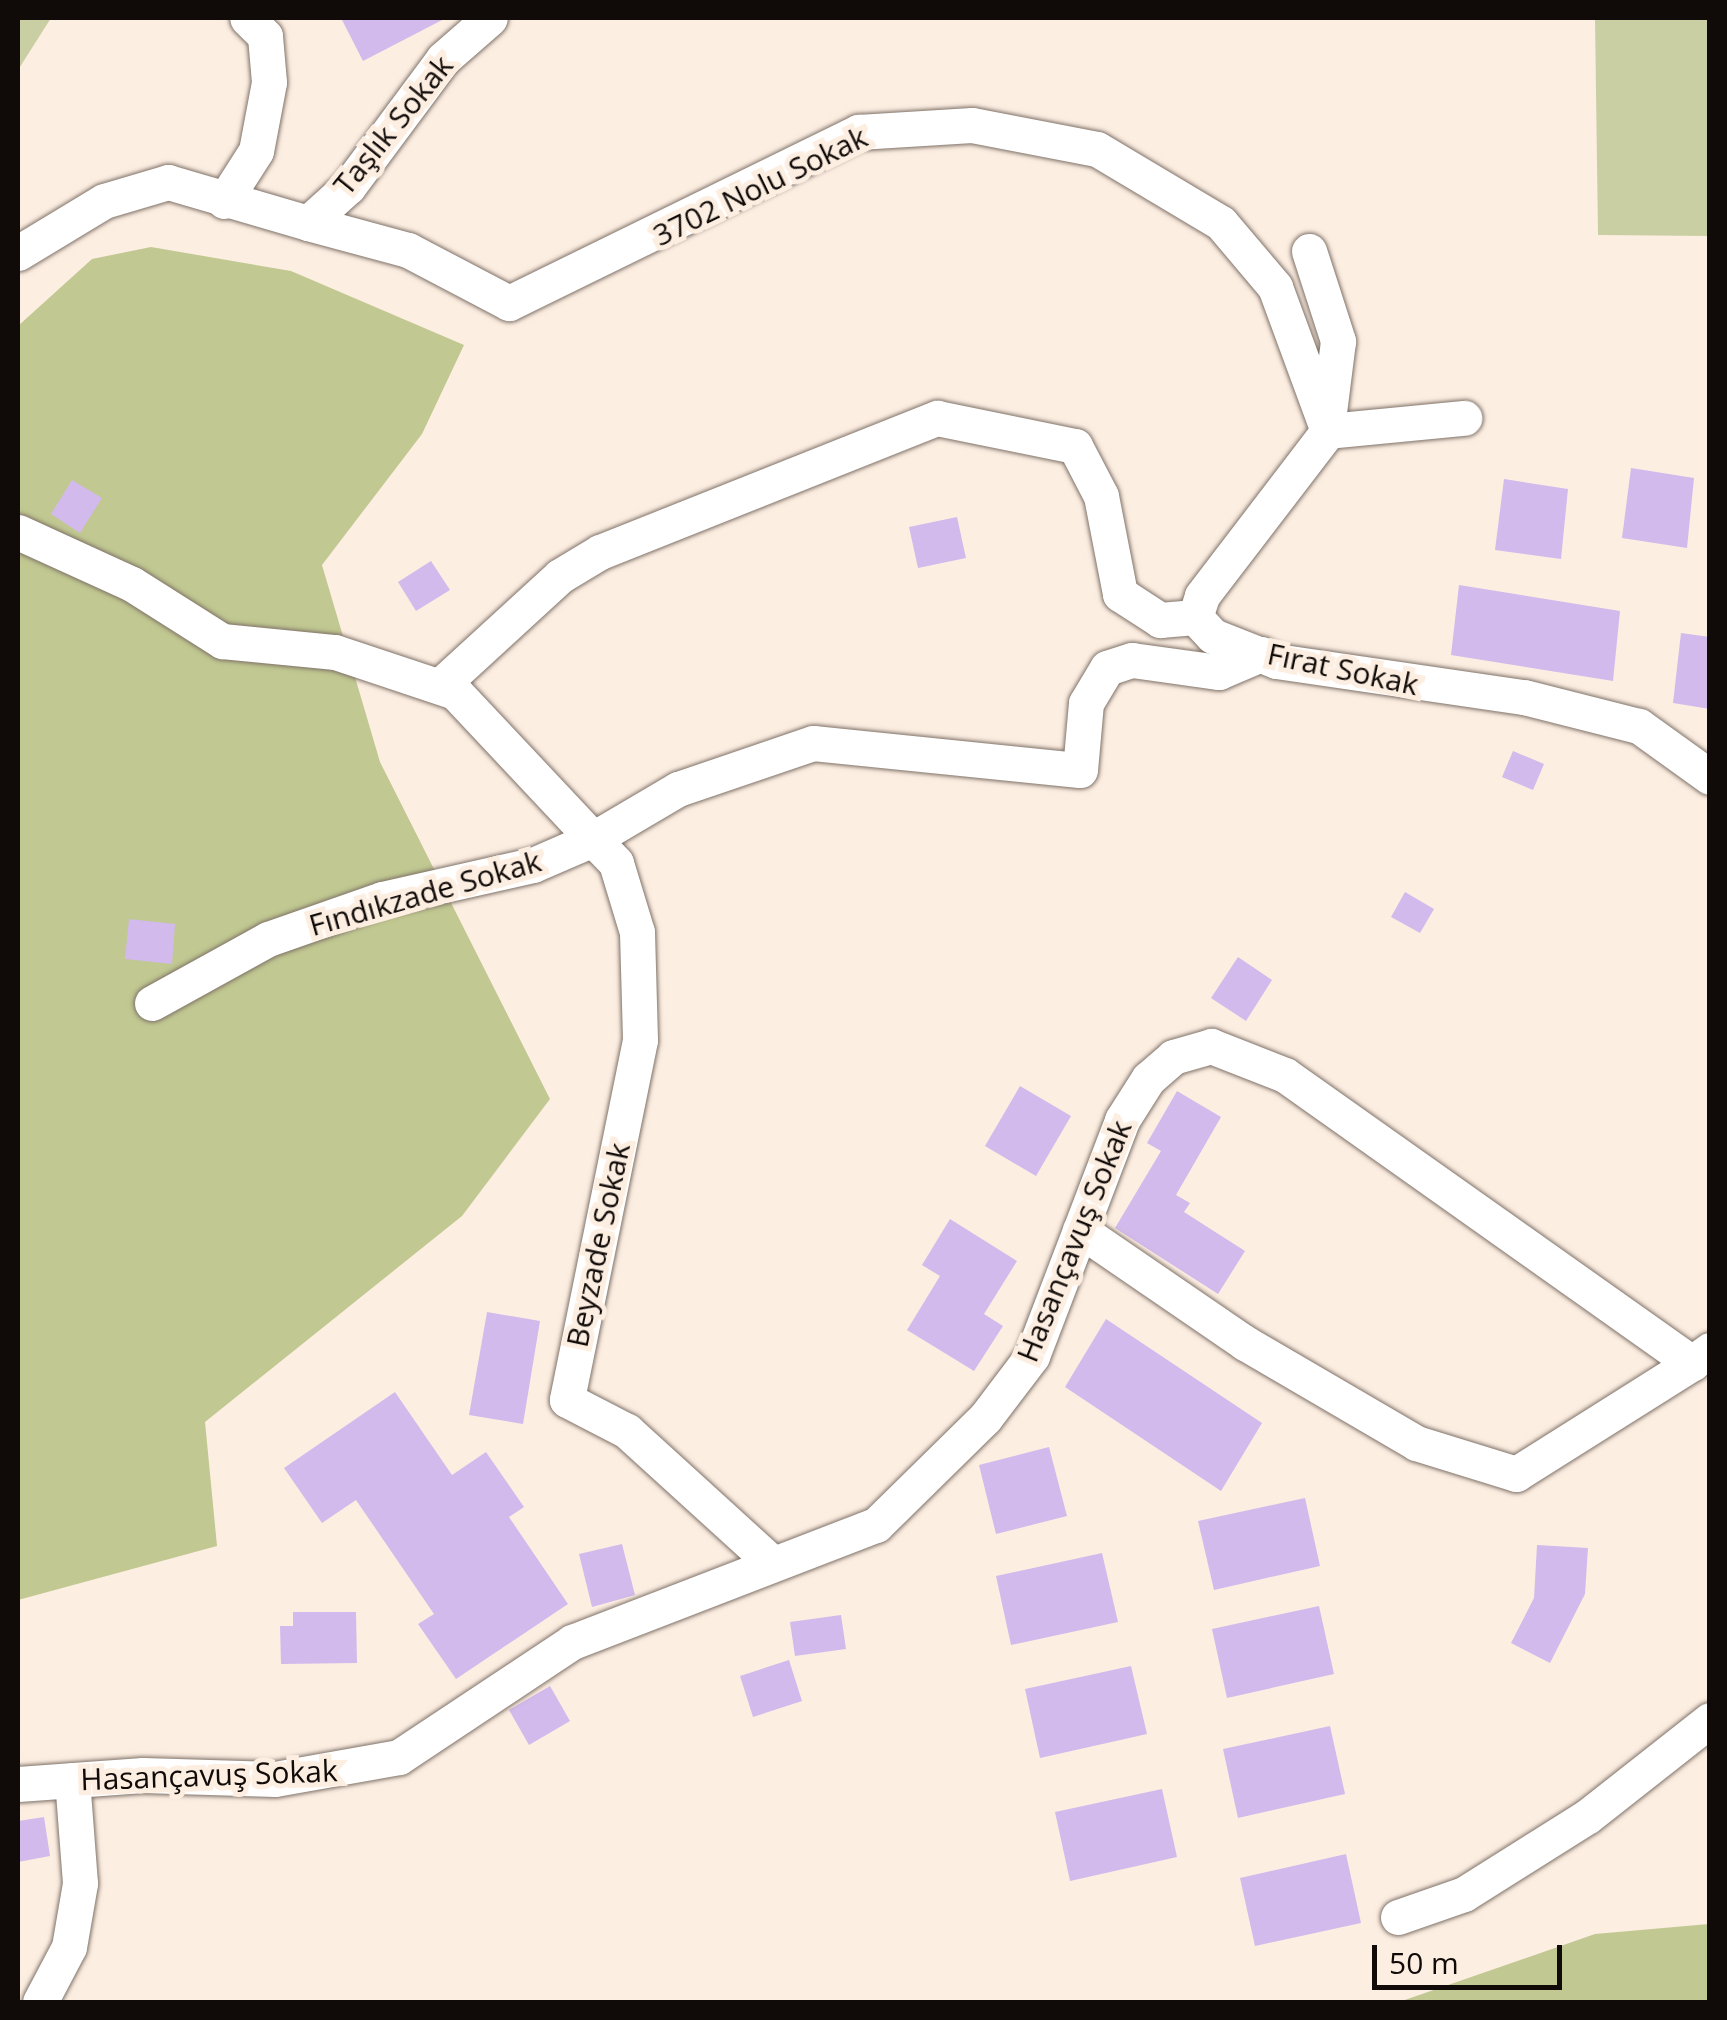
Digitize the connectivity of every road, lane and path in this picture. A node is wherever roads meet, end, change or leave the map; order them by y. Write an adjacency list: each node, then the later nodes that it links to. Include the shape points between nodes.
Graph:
1 (247, 18): 3 (street, via 265,36 268,82 256,152)
2 (490, 18): 4 (street, Taşlık Sokak, via 404,102 348,187)
3 (224, 201): 4 (street); 6 (street, via 168,182)
4 (308, 224): 8 (street, 3702 Nolu Sokak, via 408,250 509,303 858,132 972,125 1097,149 1221,223 1274,287)
5 (1309, 251): 8 (street, via 1338,342)
6 (18, 253)
7 (1464, 418): 8 (street)
8 (1328, 432): 10 (street)
9 (18, 532): 12 (street, via 132,584 222,641 335,652)
10 (1196, 617): 11 (street, Fırat Sokak, via 1213,636); 12 (street, via 1160,620 1120,594 1101,496 1075,446 937,418 600,552 560,576)
11 (1262, 654): 13 (street, Fırat Sokak, via 1404,685 1524,696 1638,726); 14 (street, Fındıkzade Sokak, via 1219,672 1132,660 1107,668 1086,703 1080,770 813,743 678,789)
12 (440, 686): 14 (street, via 530,763)
13 (1710, 778)
14 (593, 838): 15 (street, Fındıkzade Sokak, via 534,866 382,899 268,939); 18 (street, Beyzade Sokak, via 616,863 637,932 640,1040 566,1400 626,1431)
15 (152, 1003)
16 (1080, 1230): 17 (street, via 1244,1343 1416,1443 1516,1474); 17 (street, Hasançavuş Sokak, via 1148,1078 1174,1057 1212,1046 1286,1075); 18 (street, Hasançavuş Sokak, via 1032,1356 986,1418 876,1525)
17 (1701, 1356)
18 (773, 1564): 20 (street, Hasançavuş Sokak, via 572,1642 399,1757 275,1780)
19 (1710, 1720): 22 (street, via 1588,1816 1464,1894)
20 (72, 1780): 21 (street, Hasançavuş Sokak); 23 (street, via 80,1883 68,1947)
21 (18, 1784)
22 (1398, 1917)
23 (40, 2002)

